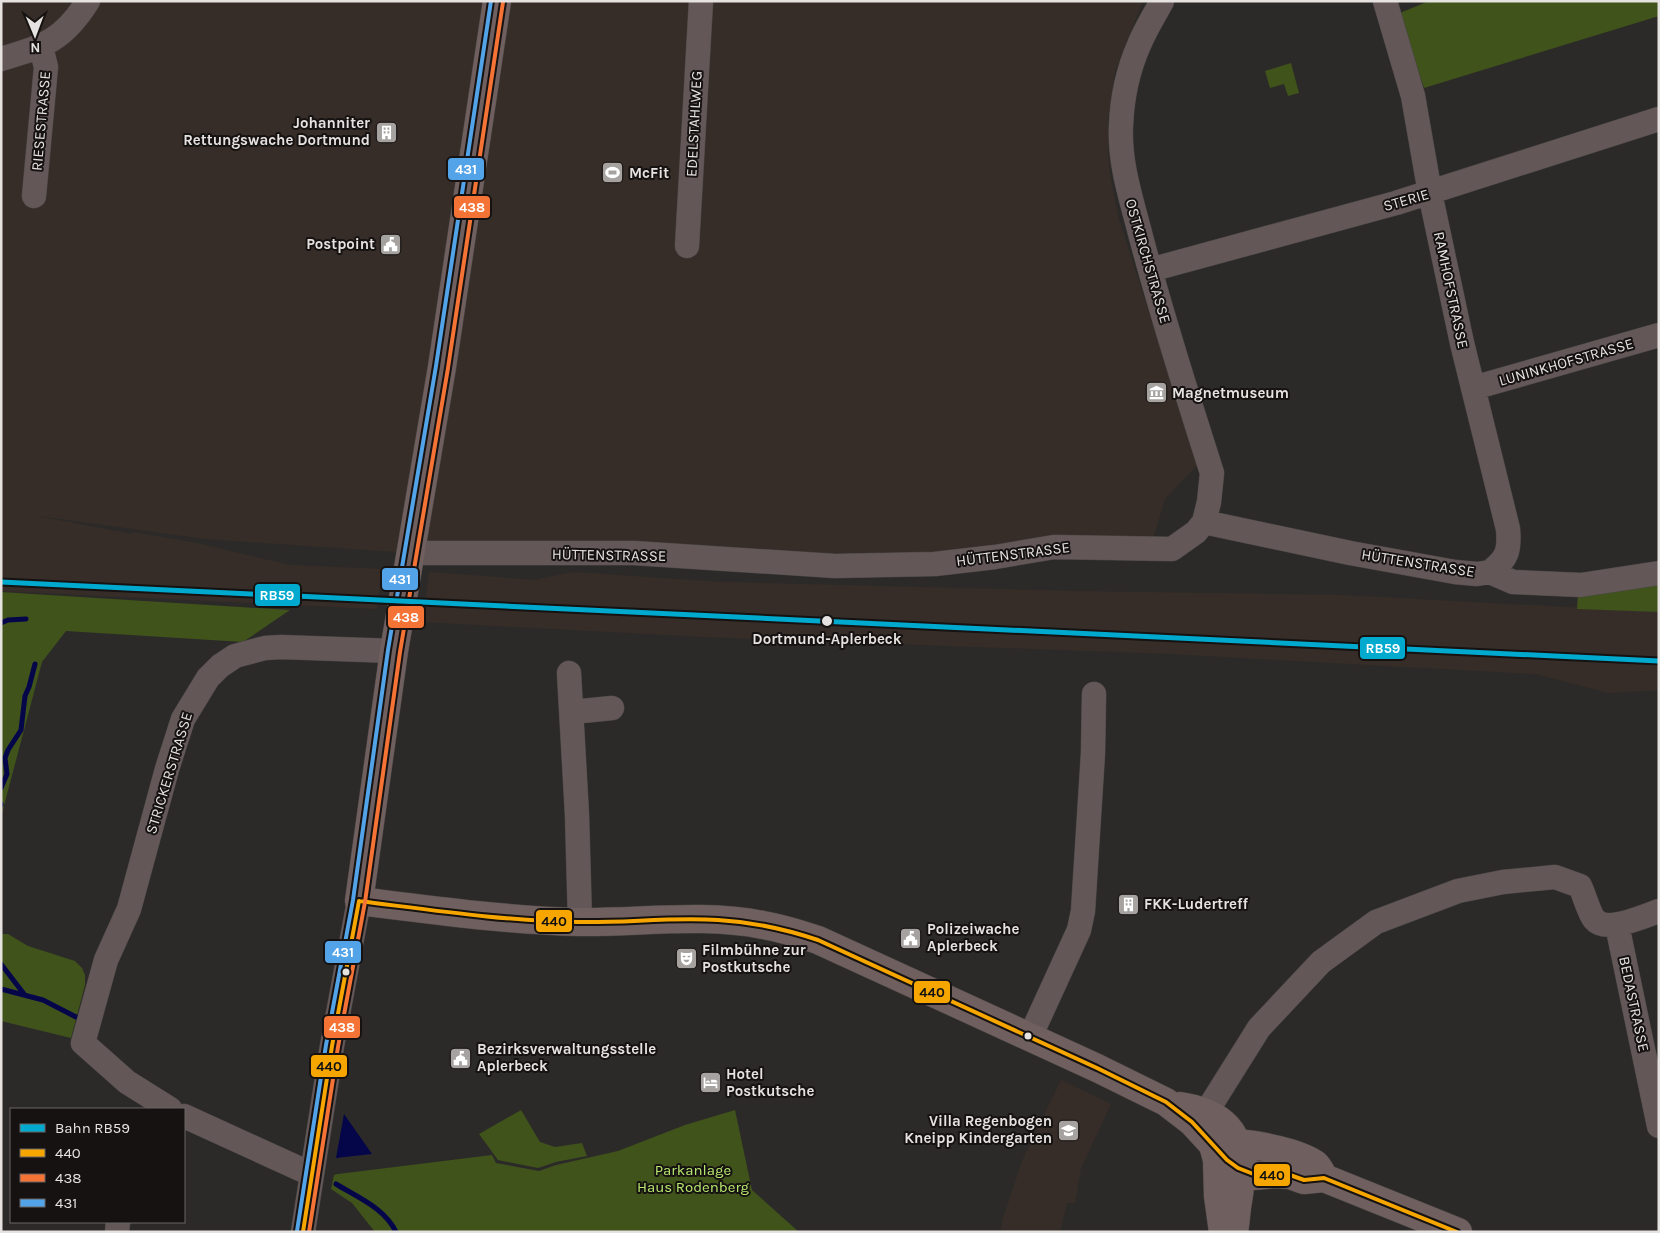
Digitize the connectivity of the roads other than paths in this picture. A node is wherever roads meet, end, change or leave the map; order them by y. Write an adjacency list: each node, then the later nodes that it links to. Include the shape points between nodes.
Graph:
1 (88, 1): 6 (street, RIESESTRASSE, via 63,33)
2 (497, 1): 16 (main road, via 454,290)
3 (701, 1): 11 (street, EDELSTAHLWEG)
4 (1162, 1): 12 (street, OSTKIRCHSTRASSE, via 1134,58 1121,127 1127,188)
5 (1385, 1): 9 (street, RAMHOFSTRASSE, via 1413,96)
6 (41, 46): 7 (street, RIESESTRASSE); 10 (street, RIESESTRASSE, via 46,67)
7 (1, 59)
8 (1659, 119): 9 (street, STERIE)
9 (1430, 193): 12 (street, STERIE); 14 (street, RAMHOFSTRASSE)
10 (34, 196)
11 (687, 246)
12 (1150, 270): 15 (street, OSTKIRCHSTRASSE, via 1212,473)
13 (1659, 335): 14 (street, LUNINKHOFSTRASSE)
14 (1472, 388): 17 (street, RAMHOFSTRASSE, via 1509,542 1502,562)
15 (1204, 522): 16 (street, HÜTTENSTRASSE, via 1172,549 1054,546 935,564 835,566 634,553); 17 (street, HÜTTENSTRASSE, via 1446,570 1477,574)
16 (410, 553): 19 (main road)
17 (1490, 572): 18 (street, HÜTTENSTRASSE, via 1513,582 1581,584)
18 (1659, 574)
19 (394, 651): 24 (main road); 29 (street, STRICKERSTRASSE, via 291,647 265,648 235,656 208,678 183,719 129,910 106,960 83,1043 127,1082)
20 (569, 673): 23 (street)
21 (1094, 694): 28 (street, via 1084,912 1079,930)
22 (612, 708): 23 (street)
23 (572, 712): 26 (street)
24 (359, 902): 26 (main road, via 524,920); 33 (street)
25 (1659, 911): 27 (street)
26 (580, 922): 28 (main road, via 734,921 791,932 818,940)
27 (1617, 924): 31 (street, BEDASTRASSE); 32 (street, via 1604,926 1594,920 1580,886 1555,877 1458,890 1376,922 1321,962 1259,1028)
28 (1030, 1037): 32 (main road, via 1166,1102)
29 (168, 1108)
30 (185, 1116): 33 (street)
31 (1659, 1126)
32 (1231, 1153): 35 (main road, via 1218,1196); 36 (main road); 37 (main road, via 1280,1150 1317,1165 1324,1178)
33 (311, 1174): 34 (street)
34 (303, 1232)
35 (1223, 1232)
36 (1234, 1232)
37 (1458, 1232)

